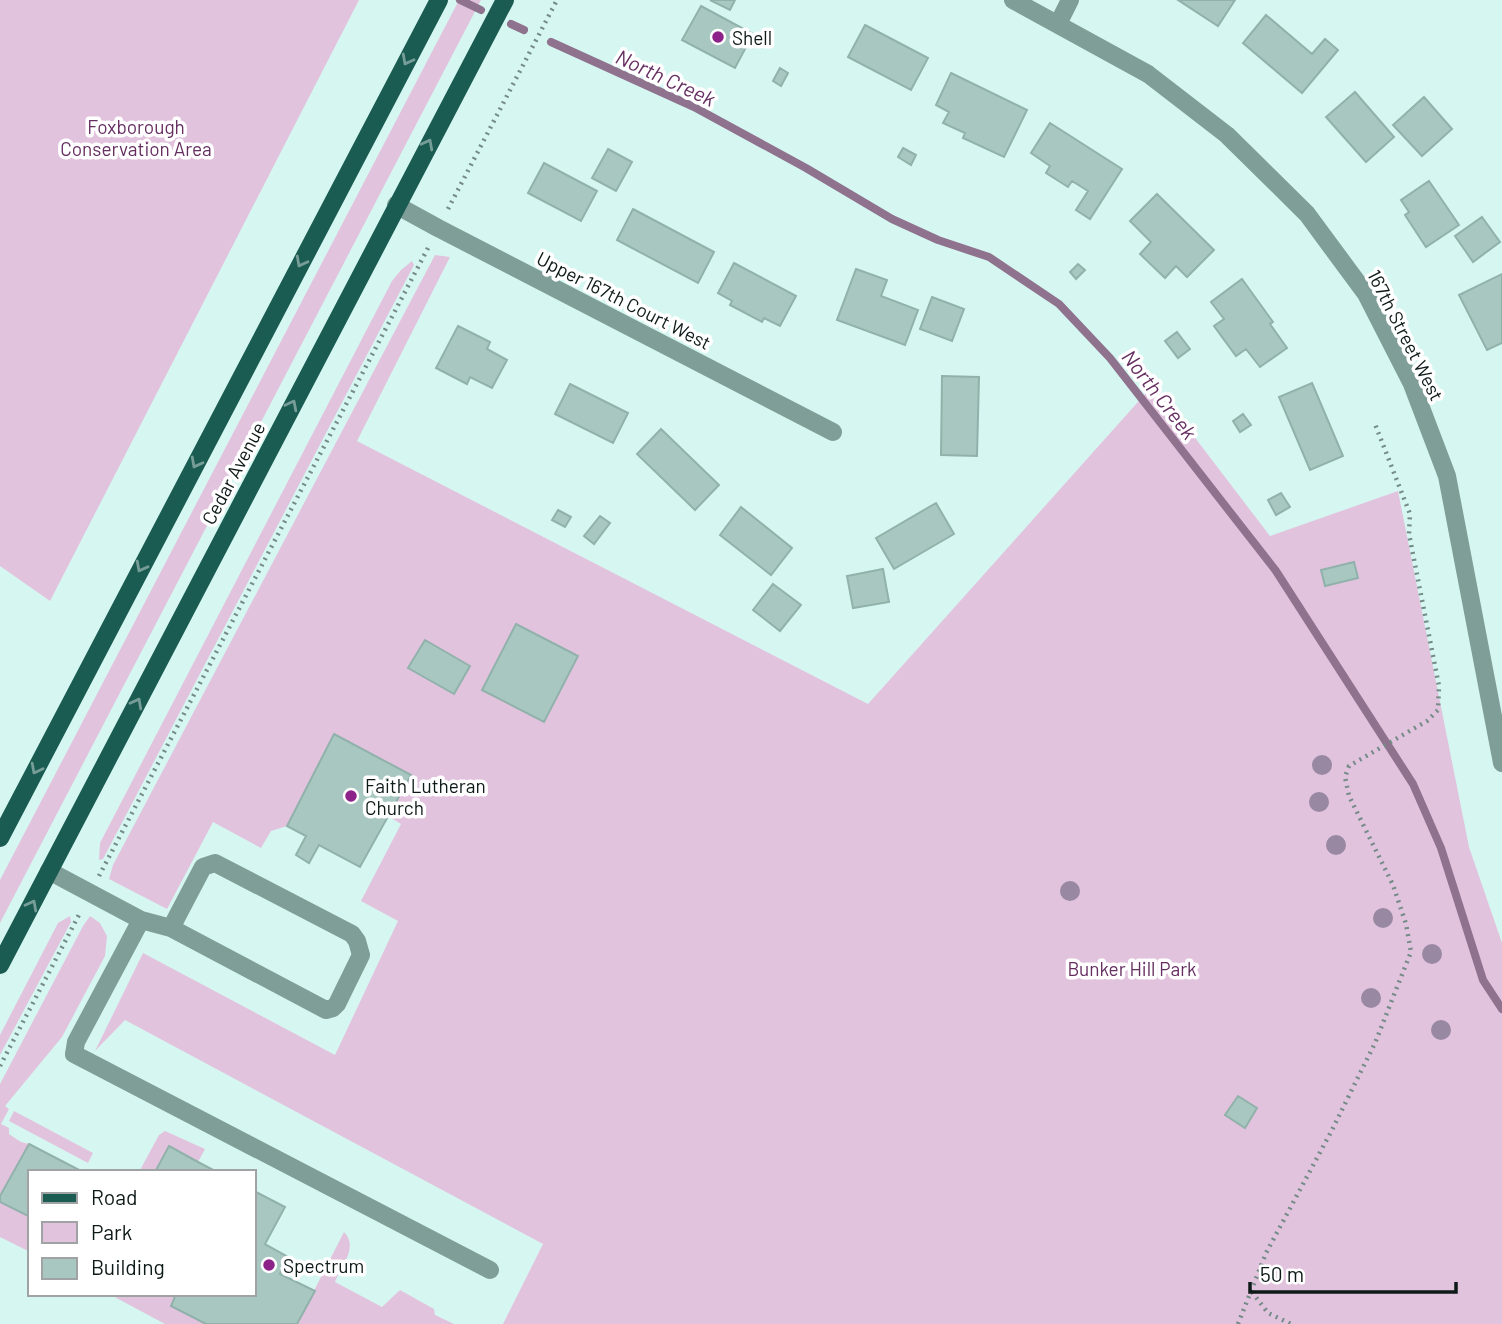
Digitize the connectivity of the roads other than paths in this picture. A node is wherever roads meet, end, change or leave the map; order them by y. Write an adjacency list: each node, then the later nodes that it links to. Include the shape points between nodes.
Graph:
1 (439, 0): 9 (main road, Cedar Avenue, one-way to 9)
2 (1013, 0): 5 (street, 167th Street West)
3 (1070, 0): 5 (street)
4 (506, 1): 6 (main road, Cedar Avenue, one-way to 4)
5 (1058, 24): 8 (street, 167th Street West, via 1148,74 1227,135 1307,214 1366,294 1412,384 1447,476)
6 (396, 205): 7 (street, Upper 167th Court West); 10 (main road, Cedar Avenue, one-way to 6)
7 (833, 432)
8 (1502, 764)
9 (0, 837)
10 (49, 871): 11 (street); 13 (main road, Cedar Avenue, one-way to 10)
11 (141, 920): 12 (street); 14 (street, via 76,1042 74,1054)
12 (171, 928): 12 (street, via 326,1010 337,1004 361,955 352,934 215,863 203,867)
13 (0, 965)
14 (490, 1270)

